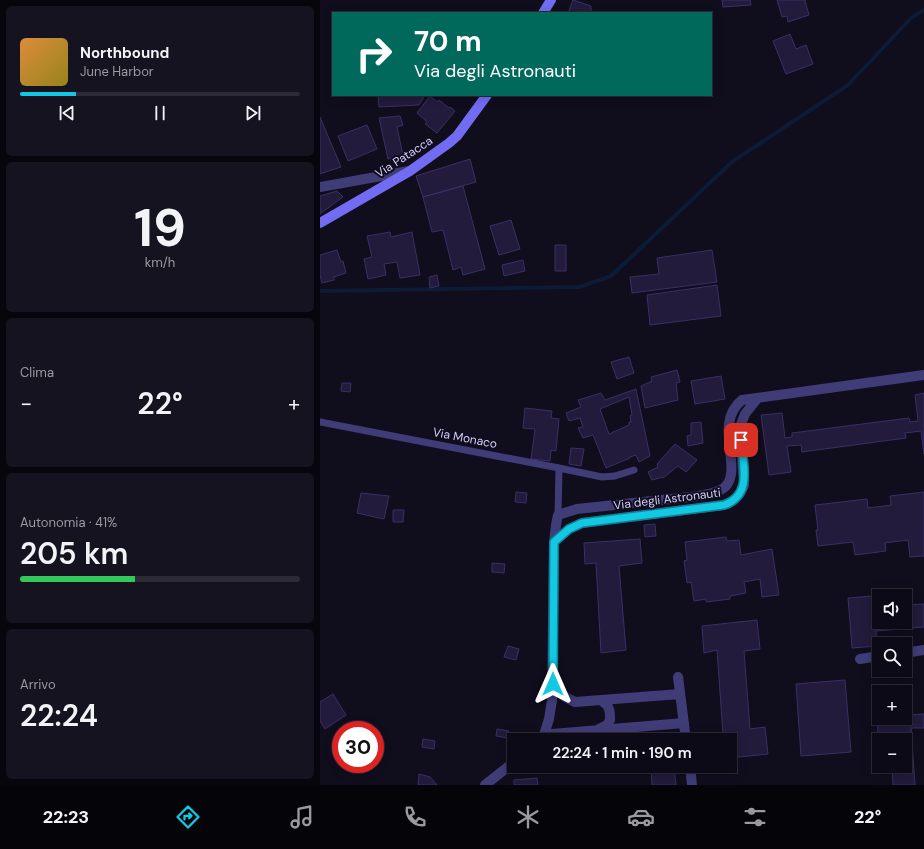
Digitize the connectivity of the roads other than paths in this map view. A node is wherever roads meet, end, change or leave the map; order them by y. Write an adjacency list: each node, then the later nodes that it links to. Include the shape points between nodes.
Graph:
1 (551, 0): 2 (main road)
2 (544, 12)
3 (486, 96): 4 (main road, Via Patacca, via 457,136)
4 (410, 171): 5 (street); 6 (main road, Via Patacca)
5 (320, 187)
6 (320, 223)
7 (924, 375): 8 (street)
8 (757, 398): 12 (street, via 742,400 735,405 730,415 730,477 726,486 716,492 576,509); 13 (street, Via degli Astronauti, via 745,414 740,427 744,485 734,500 724,505 582,523 569,529)
9 (320, 422): 10 (lane, Via Monaco)
10 (559, 468): 11 (lane, Via Monaco, via 602,477); 12 (lane)
11 (634, 470)
12 (558, 516): 13 (street)
13 (554, 542): 19 (street)
14 (924, 650): 15 (street)
15 (912, 652)
16 (872, 657): 17 (street)
17 (860, 658)
18 (678, 677): 20 (street)
19 (553, 684): 21 (street, via 564,697 576,702); 24 (street, via 549,719)
20 (680, 694): 21 (street); 22 (street)
21 (602, 701): 23 (street, via 610,709 610,720 607,725)
22 (684, 723): 23 (street); 26 (street)
23 (597, 730): 25 (street)
24 (544, 733)
25 (563, 733)
26 (685, 733)
27 (507, 768): 29 (street)
28 (691, 773): 30 (street)
29 (485, 785)
30 (692, 785)

